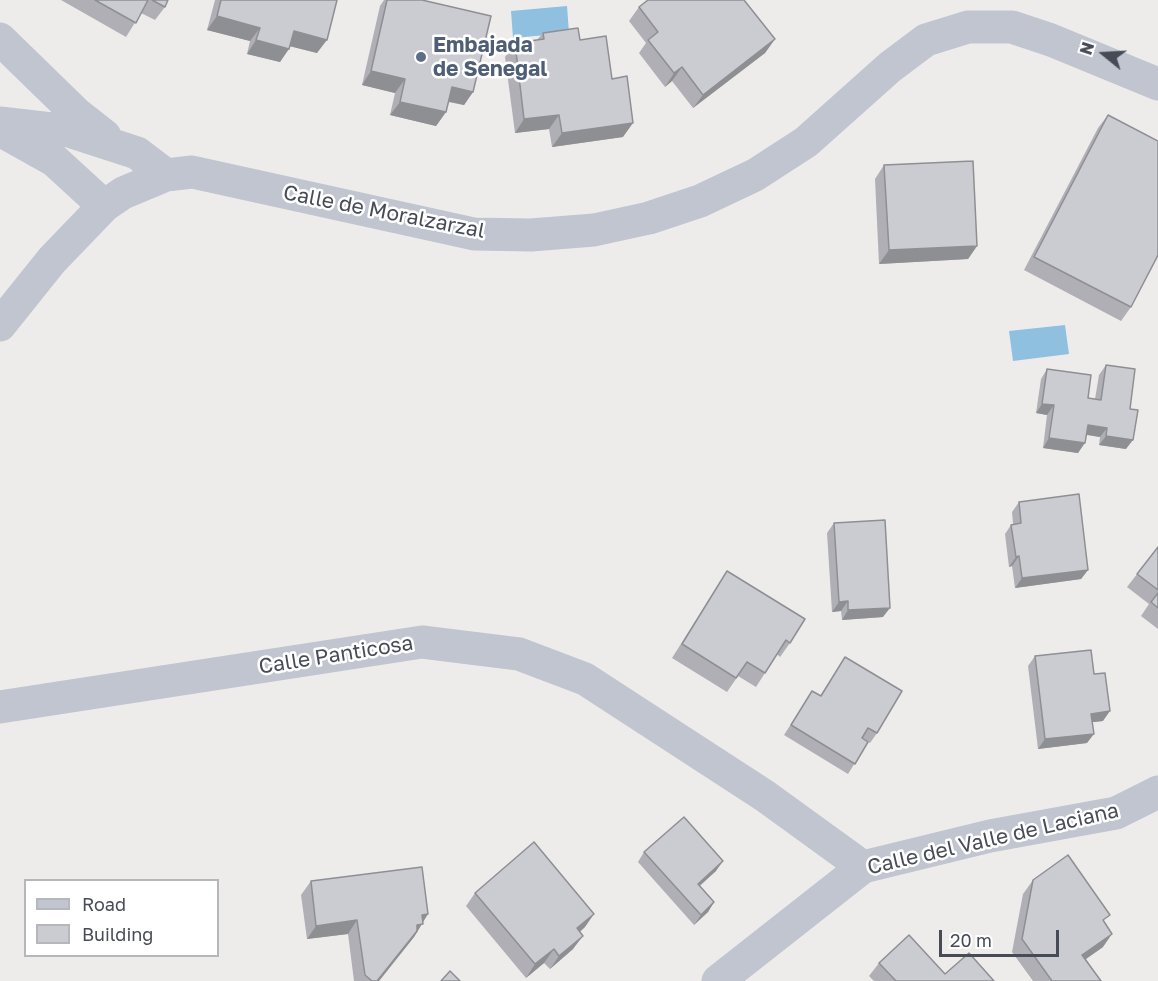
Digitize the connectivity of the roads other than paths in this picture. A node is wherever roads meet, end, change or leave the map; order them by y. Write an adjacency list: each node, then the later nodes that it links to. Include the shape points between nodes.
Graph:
1 (0, 39): 5 (street, via 77,114)
2 (1158, 84): 6 (street, Calle de Moralzarzal, via 1012,27 968,27 926,40 806,142 755,175 669,212 594,230 474,234 192,172)
3 (0, 123): 5 (street, via 69,131)
4 (0, 130): 7 (street, via 55,161)
5 (118, 147): 6 (street, via 137,153)
6 (166, 175): 7 (street, Calle de Moralzarzal)
7 (104, 206): 8 (street, Calle de Moralzarzal, via 52,260)
8 (0, 325)
9 (0, 707): 11 (street, Calle Panticosa, via 422,642 519,654 585,679 765,796)
10 (1158, 792): 11 (street, Calle del Valle de Laciana, via 1116,813 990,836)
11 (863, 867): 12 (street, Calle del Valle de Laciana)
12 (718, 981)

